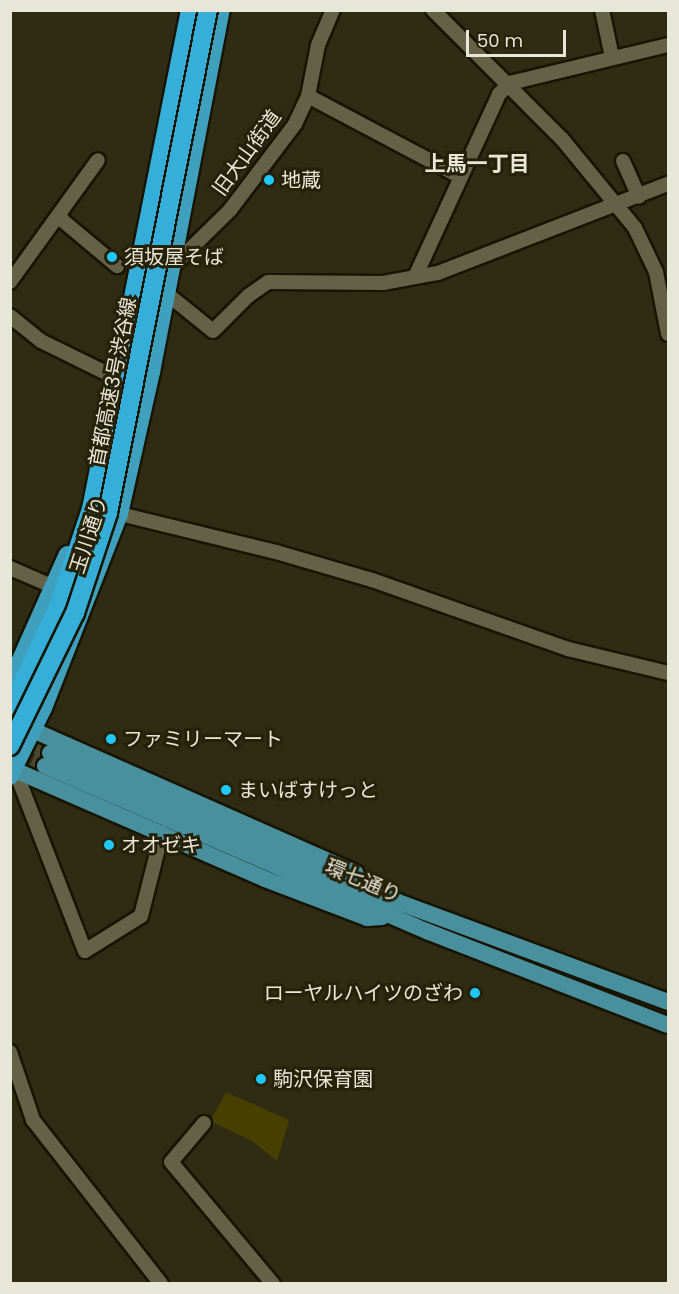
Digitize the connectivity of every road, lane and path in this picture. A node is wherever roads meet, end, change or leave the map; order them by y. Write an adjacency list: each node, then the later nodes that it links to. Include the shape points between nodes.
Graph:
1 (181, 10): 27 (highway, 玉川通り)
2 (190, 10): 33 (highway, 首都高速3号渋谷線, via 91,509 58,605)
3 (208, 10): 36 (highway, 首都高速3号渋谷線, bridge, via 108,513 75,613)
4 (222, 10): 20 (highway, 玉川通り)
5 (333, 10): 11 (street, 旧大山街道, via 318,45)
6 (433, 10): 10 (street)
7 (603, 10): 9 (street)
8 (669, 45): 9 (street)
9 (612, 57): 10 (street)
10 (510, 83): 14 (street, via 499,94); 17 (street)
11 (308, 96): 14 (street); 20 (street, 旧大山街道, via 283,141 230,210)
12 (98, 160): 18 (street)
13 (623, 161): 16 (street)
14 (461, 177): 22 (street)
15 (669, 184): 16 (street)
16 (639, 197): 17 (street)
17 (617, 207): 21 (street); 22 (street, via 471,261)
18 (60, 214): 19 (street, via 62,220); 23 (street)
19 (117, 266)
20 (172, 267): 24 (highway, 玉川通り)
21 (662, 271): 26 (street)
22 (415, 277): 24 (street, via 383,283 268,282 213,331)
23 (10, 282)
24 (166, 293): 28 (highway, 玉川通り)
25 (10, 316): 27 (street, via 41,341)
26 (669, 334)
27 (112, 376): 30 (highway, 玉川通り, via 95,465)
28 (120, 514): 31 (street, via 259,547 372,580 568,649); 35 (highway, 玉川通り)
29 (10, 567): 30 (street, via 47,584)
30 (57, 582): 32 (highway, 玉川通り)
31 (669, 672)
32 (10, 682)
33 (10, 710)
34 (10, 720): 35 (main road)
35 (34, 731): 38 (highway, 玉川通り); 40 (main road, via 381,884)
36 (10, 746)
37 (47, 759): 40 (main road, 環七通り, via 234,835)
38 (12, 771): 39 (main road); 39 (street, via 85,951 141,916)
39 (162, 833): 40 (main road, via 265,879 367,918)
40 (395, 909): 41 (main road, 環七通り); 42 (main road, 環七通り)
41 (669, 1002)
42 (669, 1025)
43 (10, 1052): 45 (street, via 33,1120)
44 (204, 1123): 46 (street, via 171,1162)
45 (161, 1284)
46 (273, 1284)

